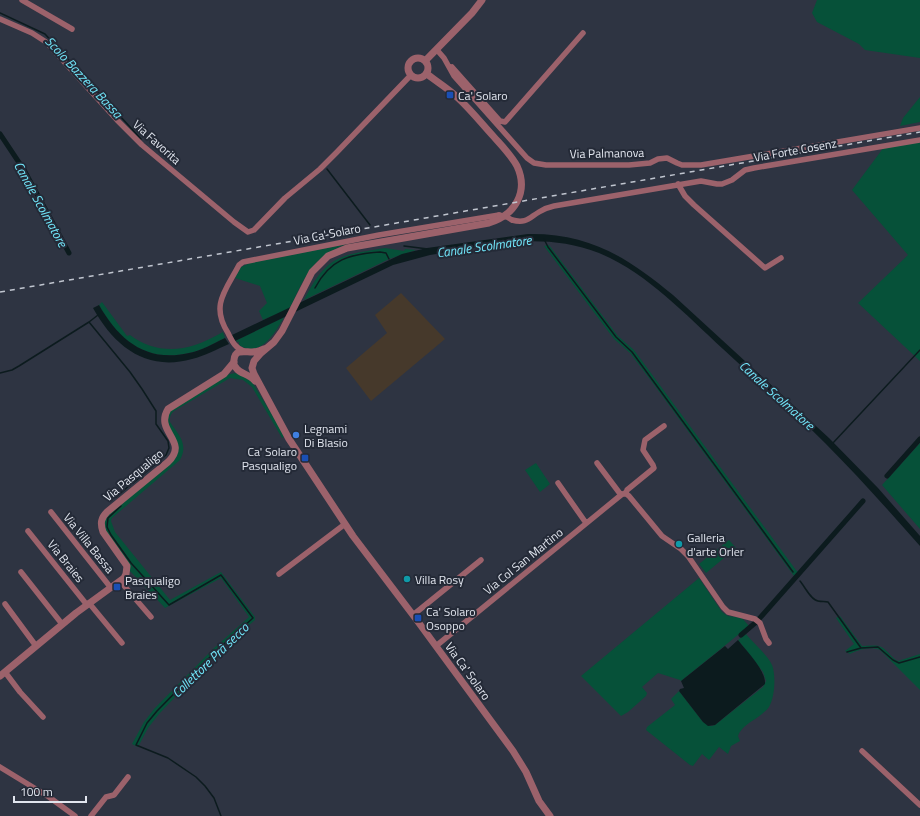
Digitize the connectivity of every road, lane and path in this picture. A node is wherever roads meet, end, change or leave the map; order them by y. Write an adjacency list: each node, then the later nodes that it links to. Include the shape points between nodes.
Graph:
1 (22, 0): 4 (street)
2 (482, 0): 6 (street)
3 (0, 19): 10 (street, Via Favorita, via 46,42 142,145 234,222 250,232 297,186 338,152)
4 (72, 29)
5 (583, 33): 8 (street, via 505,122 500,121)
6 (437, 50): 7 (street); 8 (street, Via Palmanova)
7 (425, 60): 9 (street); 10 (street, via 416,58 411,61 408,70)
8 (447, 63): 11 (street, Via Palmanova, via 454,76 529,161 546,165 629,165 667,158 677,164 701,165)
9 (427, 74): 10 (street, via 421,78); 16 (street, Via Ca' Solaro, via 458,98 513,160 521,178 517,202 506,215 489,223 368,244 328,256 315,268 278,337)
10 (411, 75)
11 (920, 128)
12 (920, 140): 13 (street, Via Forte Cosenz, via 754,168 745,170 722,184 701,181)
13 (678, 184): 14 (street, via 694,205 765,268); 15 (street, Via Ca' Solaro, bridge, via 554,206 540,211 528,220 517,221 499,215 243,262 239,265 219,307 220,317)
14 (780, 258)
15 (233, 342): 17 (street, Via Ca' Solaro); 18 (street, Via Ca' Solaro)
16 (266, 348): 17 (street); 19 (street, Via Ca' Solaro)
17 (246, 352): 18 (street, via 238,353); 19 (street, Via Ca' Solaro, via 254,357)
18 (234, 360): 20 (street, Via Ca' Solaro, via 236,368); 21 (street, Via Pasqualigo)
19 (253, 364): 20 (street, Via Ca' Solaro, via 250,370); 22 (street, Via Ca' Solaro)
20 (241, 371): 21 (street, Via Pasqualigo); 22 (street, Via Ca' Solaro)
21 (224, 374): 34 (street, Via Pasqualigo, via 168,409 164,417 164,426 175,444 173,455 102,518 103,532 127,566 126,574)
22 (258, 384): 29 (street, Via Ca' Solaro, via 289,439)
23 (664, 426): 26 (street, Via Col San Martino, via 646,440 643,450 654,468)
24 (597, 463): 26 (street)
25 (558, 483): 28 (street)
26 (624, 494): 28 (street, Via Col San Martino); 42 (street, via 662,536 688,556 723,607 728,612 755,619 760,623)
27 (51, 512): 35 (street, Via Villa Bassa)
28 (586, 523): 44 (street, Via Col San Martino)
29 (345, 524): 33 (street); 38 (street, Via Ca' Solaro)
30 (28, 531): 37 (street, Via Braies)
31 (481, 560): 38 (street)
32 (21, 572): 40 (street)
33 (279, 574)
34 (120, 581): 35 (street); 39 (street)
35 (111, 588): 37 (street)
36 (5, 604): 43 (street)
37 (88, 604): 40 (street); 41 (street, Via Braies)
38 (413, 615): 44 (street, Via Ca' Solaro)
39 (151, 617)
40 (62, 624): 43 (street)
41 (122, 643)
42 (769, 643)
43 (36, 646): 45 (street)
44 (436, 646): 53 (street, Via Ca' Solaro, via 519,759 538,801)
45 (2, 674): 46 (street)
46 (43, 717)
47 (862, 751): 50 (street)
48 (0, 767): 51 (street, via 49,797)
49 (128, 777): 52 (street, via 115,794 106,797)
50 (920, 805)
51 (74, 816)
52 (91, 816)
53 (550, 816)

